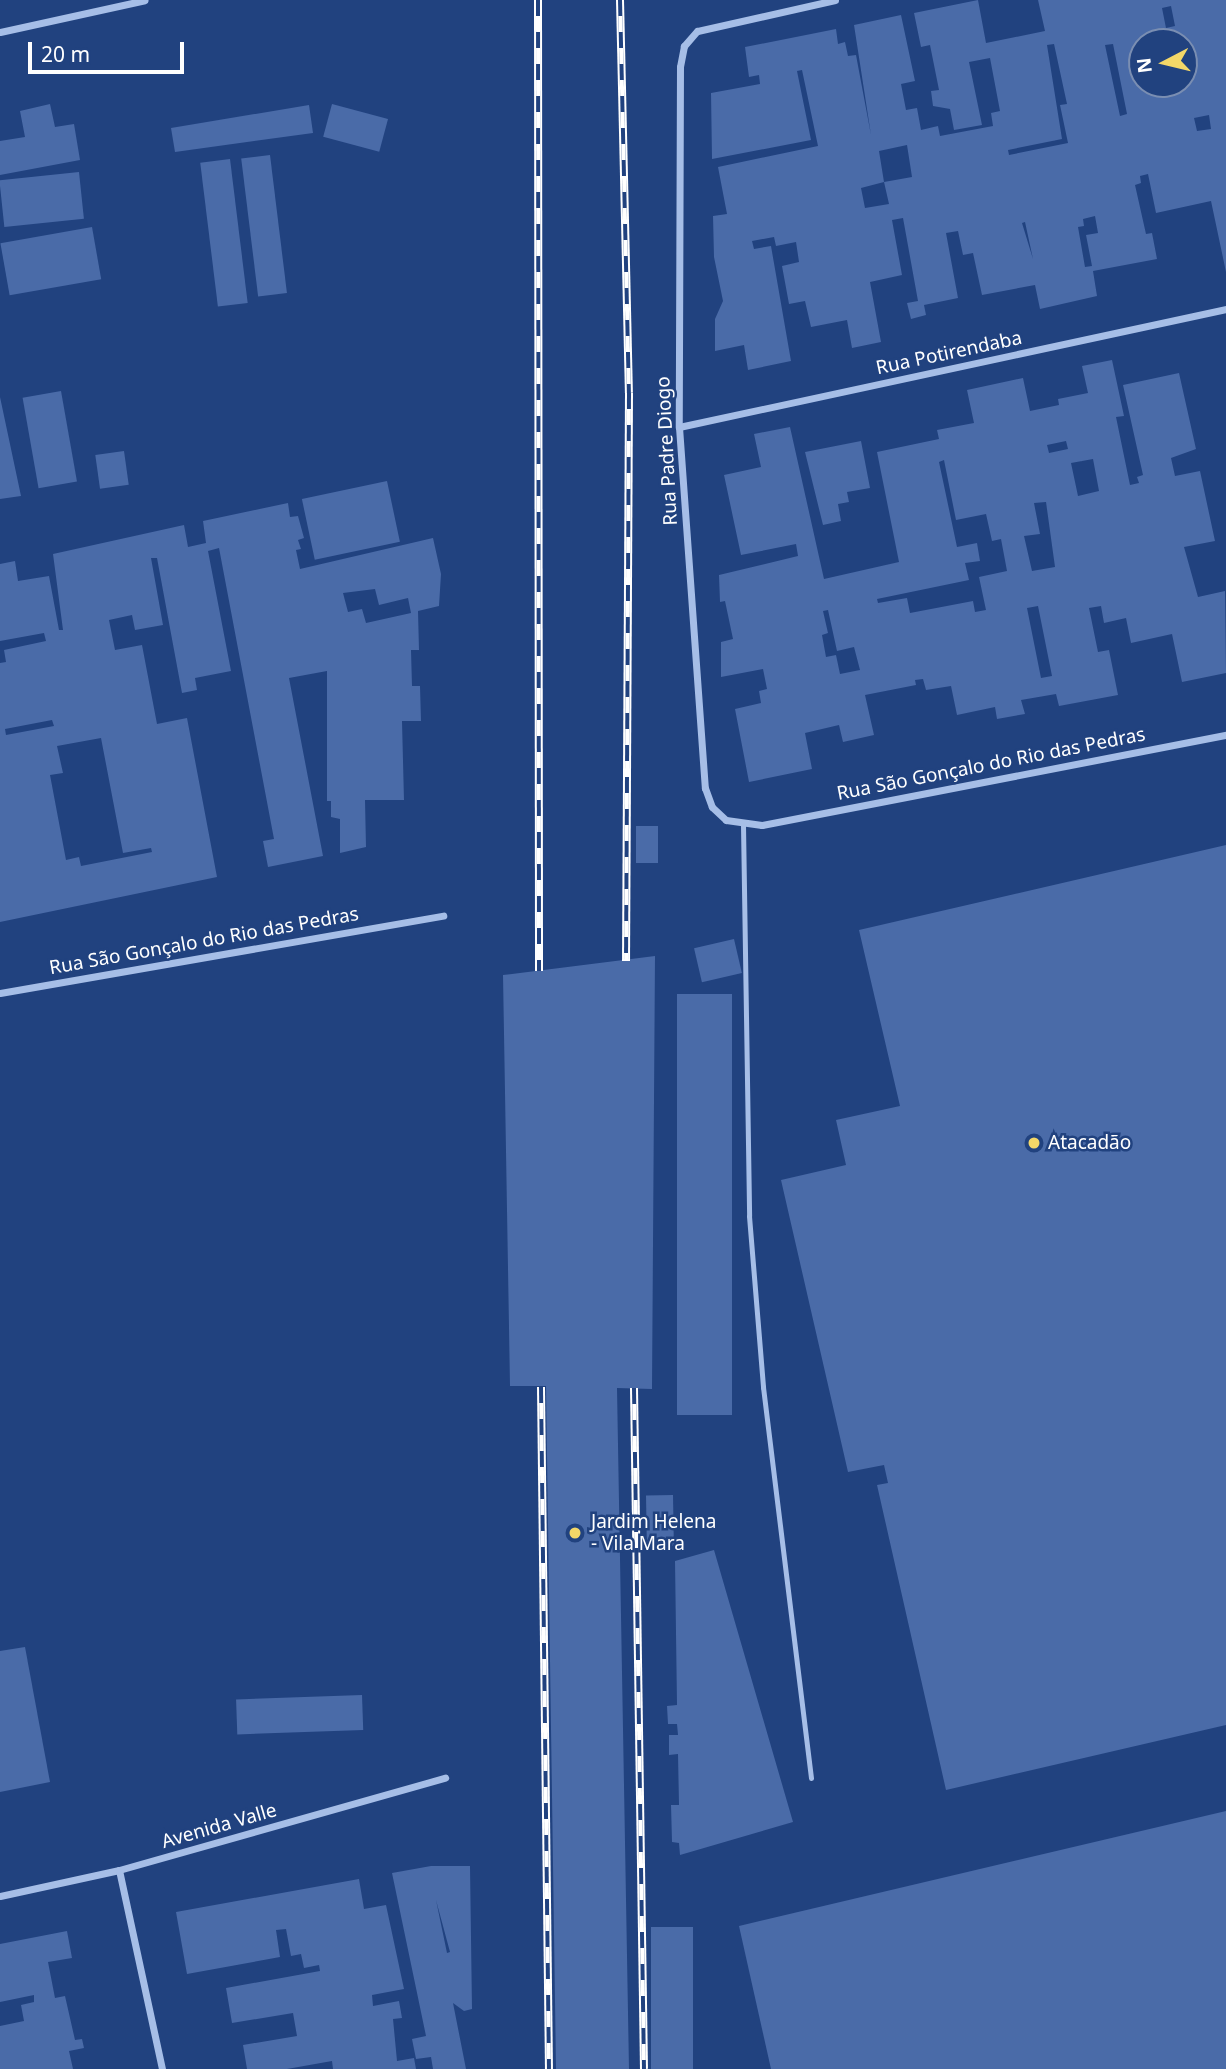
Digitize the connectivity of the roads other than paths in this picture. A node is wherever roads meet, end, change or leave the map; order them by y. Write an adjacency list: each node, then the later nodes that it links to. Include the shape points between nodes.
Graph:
1 (145, 0): 3 (street)
2 (835, 0): 5 (street, Rua Padre Diogo, via 689,36 680,67)
3 (0, 33)
4 (1226, 309): 5 (street, Rua Potirendaba)
5 (680, 428): 7 (street, Rua Padre Diogo, via 705,789 712,807 726,820)
6 (1226, 735): 8 (street, Rua São Gonçalo do Rio das Pedras)
7 (743, 825): 8 (street, Rua Padre Diogo); 12 (lane, via 749,1216 763,1387)
8 (762, 825)
9 (443, 916): 10 (street, Rua São Gonçalo do Rio das Pedras)
10 (0, 993)
11 (445, 1778): 13 (street, Avenida Valle)
12 (811, 1778)
13 (119, 1870): 14 (street, Avenida Valle); 15 (street)
14 (0, 1896)
15 (162, 2069)

